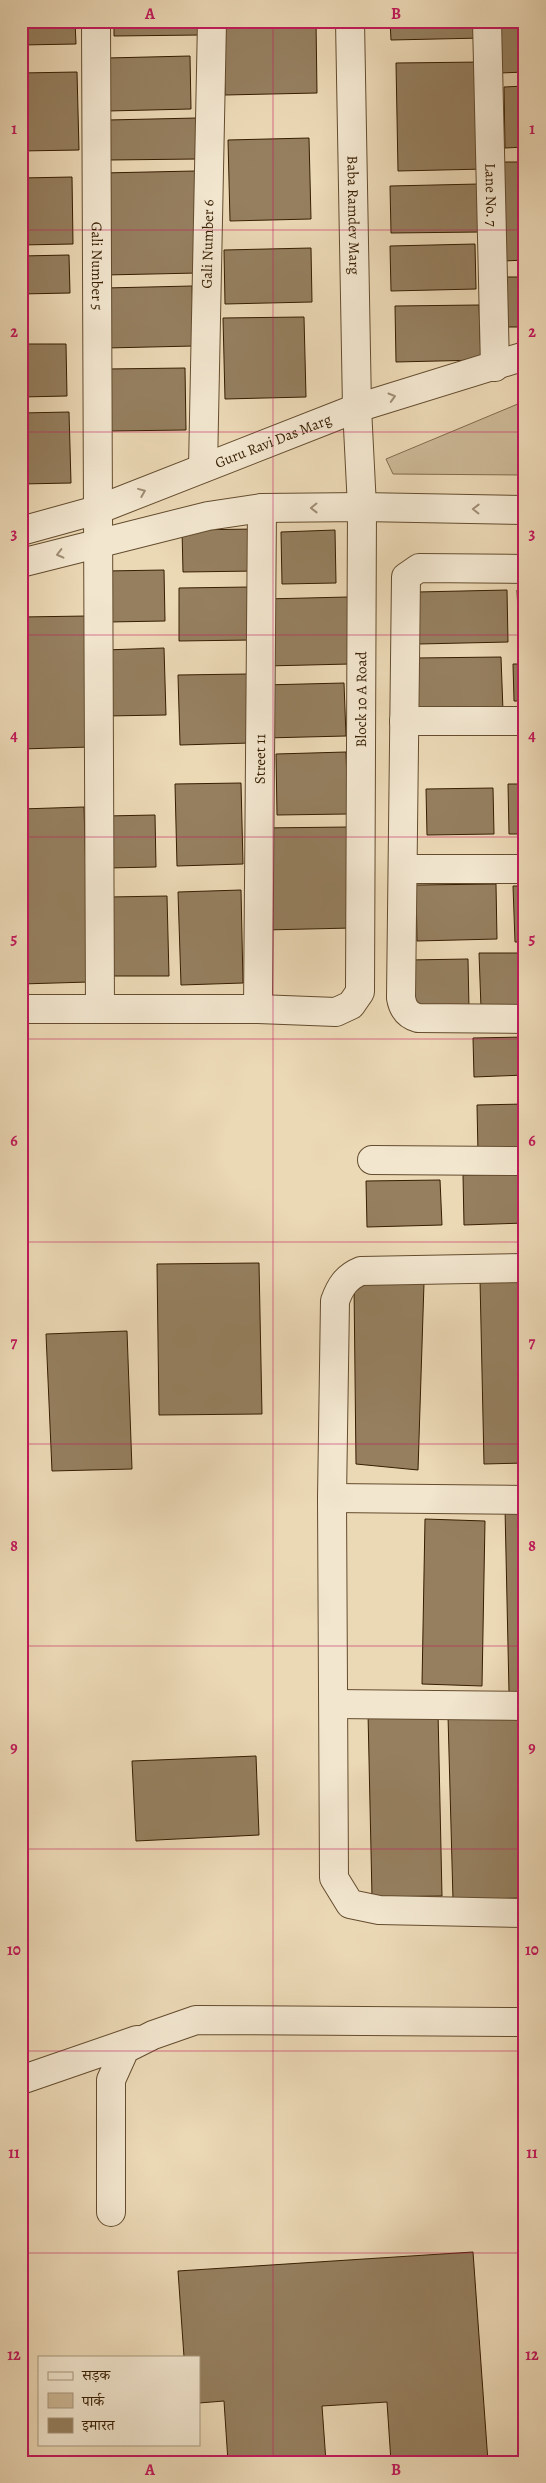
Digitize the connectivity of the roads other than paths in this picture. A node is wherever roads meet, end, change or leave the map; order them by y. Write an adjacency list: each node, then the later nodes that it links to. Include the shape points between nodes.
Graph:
1 (96, 21): 11 (street, Gali Number 5)
2 (212, 21): 8 (street, Gali Number 6)
3 (350, 21): 7 (street, Baba Ramdev Marg)
4 (487, 21): 6 (street, Lane No. 7)
5 (525, 356): 6 (street, Guru Ravi Das Marg)
6 (495, 367): 7 (street, Guru Ravi Das Marg, one-way to 6)
7 (357, 408): 8 (street, Guru Ravi Das Marg); 9 (street, Block 10 A Road)
8 (203, 468): 11 (street, Guru Ravi Das Marg, one-way to 8)
9 (362, 507): 10 (street, one-way to 10); 12 (street, one-way to 9); 23 (street, Block 10 A Road, via 360,992 352,1005 336,1012)
10 (262, 508): 14 (street, via 208,516); 23 (street, Street 11)
11 (97, 510): 13 (street, Guru Ravi Das Marg); 14 (street, Gali Number 5)
12 (525, 510)
13 (21, 531)
14 (98, 544): 15 (street, one-way to 15); 22 (street, Gali Number 5)
15 (21, 563)
16 (525, 569): 17 (street, via 419,568 406,577)
17 (404, 721): 18 (street); 19 (street)
18 (525, 721)
19 (403, 869): 20 (street); 24 (street, via 401,998 407,1012 411,1016 428,1019)
20 (525, 869)
21 (21, 1009): 22 (street)
22 (100, 1009): 23 (street)
23 (258, 1009)
24 (525, 1019)
25 (372, 1160): 26 (street)
26 (525, 1161)
27 (525, 1268): 28 (street, via 361,1271 340,1287 334,1301)
28 (332, 1498): 29 (street); 30 (street)
29 (525, 1500)
30 (334, 1704): 31 (street); 32 (street, via 334,1878 350,1904 379,1910)
31 (525, 1706)
32 (525, 1913)
33 (525, 2022): 34 (street, via 196,2020)
34 (153, 2035): 35 (street); 36 (street, via 125,2049 111,2080)
35 (21, 2080)
36 (111, 2212)

